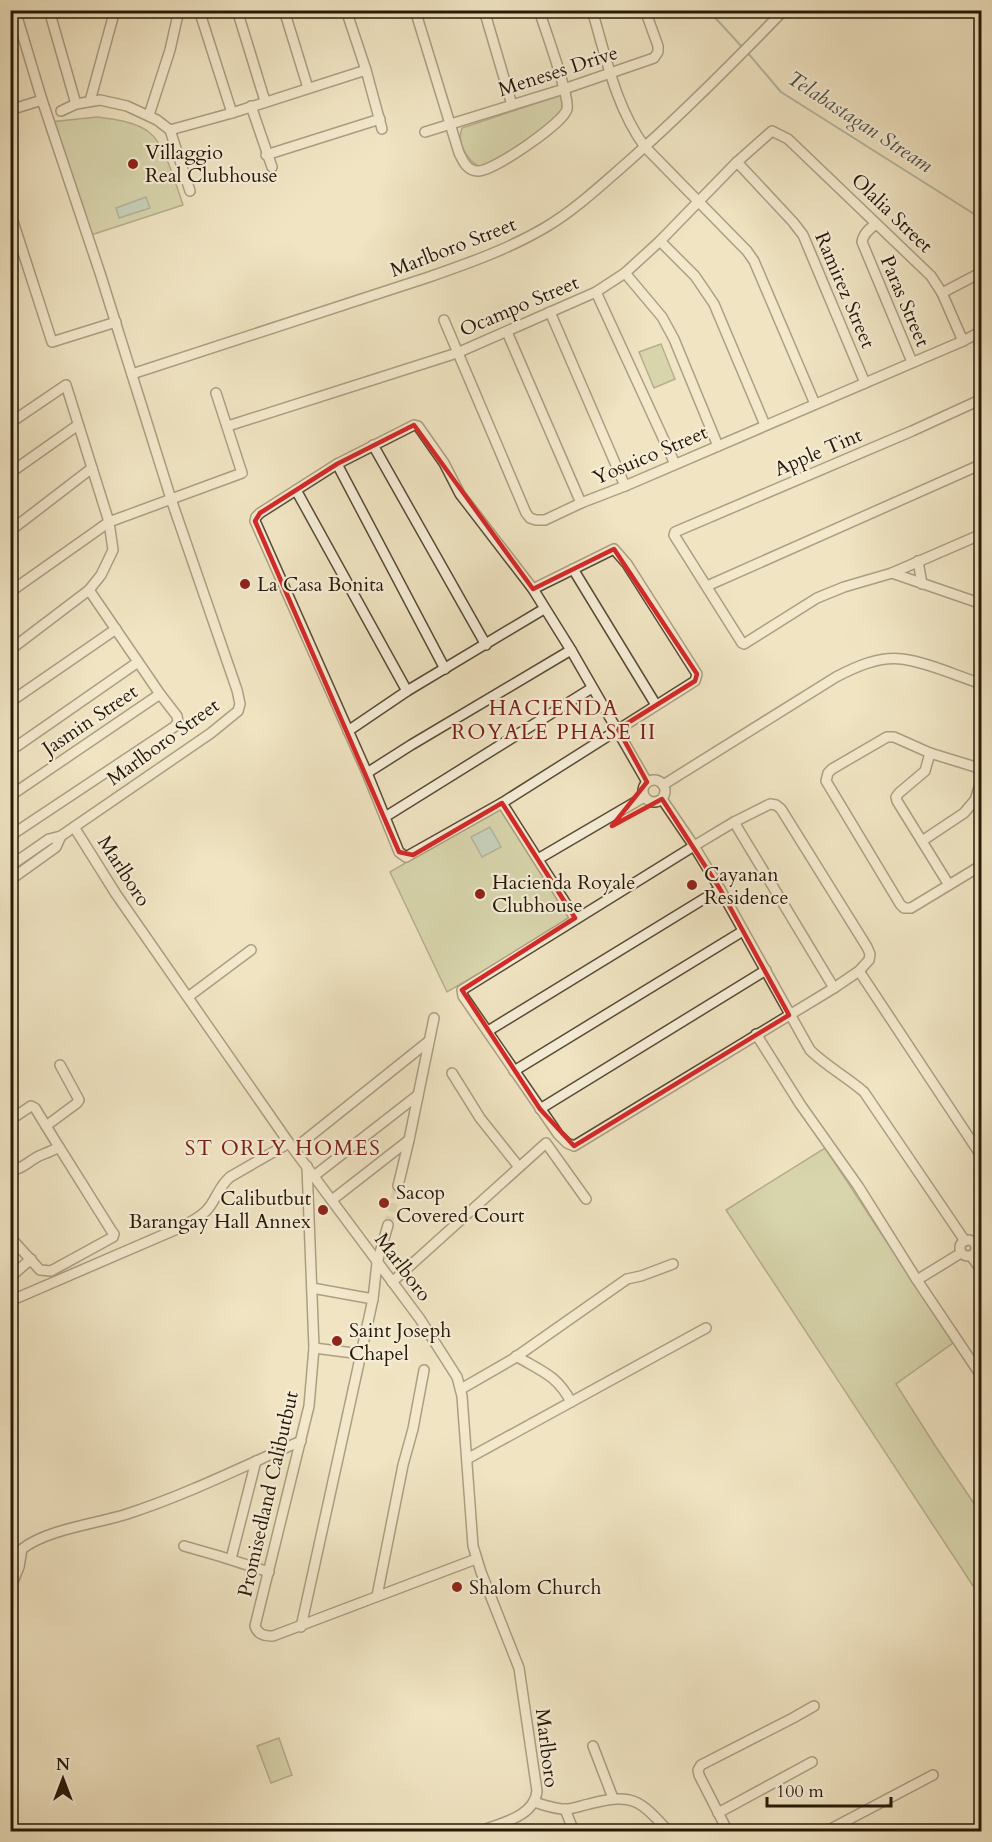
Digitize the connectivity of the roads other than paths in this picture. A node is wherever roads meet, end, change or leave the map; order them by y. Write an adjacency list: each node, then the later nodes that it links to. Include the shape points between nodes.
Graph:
1 (15, 10): 20 (street)
2 (49, 10): 23 (street)
3 (106, 10): 15 (street)
4 (179, 10): 29 (street)
5 (199, 10): 28 (street)
6 (237, 10): 22 (street)
7 (284, 10): 18 (street)
8 (346, 10): 16 (street)
9 (415, 10): 30 (street)
10 (484, 10): 24 (street)
11 (539, 10): 19 (street)
12 (592, 10): 17 (street)
13 (645, 10): 17 (street, Meneses Drive, via 658,46 657,56)
14 (784, 10): 34 (street, Marlboro Street)
15 (114, 15): 21 (street)
16 (366, 70): 18 (street); 35 (street, via 381,124)
17 (610, 73): 19 (street, Meneses Drive); 34 (street, via 629,122)
18 (308, 88): 22 (street)
19 (564, 89): 24 (street, Meneses Drive); 30 (street, via 568,105 560,120 492,168 480,172 466,166)
20 (42, 100): 26 (street); 49 (street)
21 (90, 101): 23 (street); 29 (street, via 127,106)
22 (265, 101): 25 (street)
23 (76, 104): 27 (street)
24 (512, 105): 30 (street, Meneses Drive)
25 (251, 106): 28 (street); 35 (street)
26 (10, 110)
27 (61, 111)
28 (232, 113): 31 (street)
29 (149, 115): 31 (street)
30 (450, 124): 33 (street, Meneses Drive)
31 (170, 130): 38 (street)
32 (772, 131): 36 (street, Ocampo Street); 41 (street, Olalia Street, via 788,139)
33 (424, 132)
34 (645, 147): 39 (street); 55 (street, Marlboro Street, via 548,226 500,251)
35 (267, 155): 37 (street)
36 (737, 162): 39 (street, Ocampo Street); 56 (street, Ramirez Street, via 803,235)
37 (272, 167)
38 (190, 191)
39 (699, 203): 42 (street, Ocampo Street); 59 (street, via 754,261)
40 (10, 212): 49 (street, via 52,342)
41 (876, 224): 46 (street, Olalia Street, via 931,276); 54 (street, Paras Street, via 862,242)
42 (660, 241): 44 (street, Ocampo Street); 62 (street, via 694,276 714,304)
43 (981, 272): 46 (street)
44 (625, 273): 45 (street, Ocampo Street); 65 (street, via 662,317 674,339)
45 (596, 292): 47 (street, Ocampo Street); 68 (street)
46 (942, 292): 52 (street, Olalia Street)
47 (550, 312): 51 (street, Ocampo Street); 71 (street)
48 (444, 320): 53 (street, Yosuico Street)
49 (116, 322): 55 (street)
50 (981, 331): 52 (street, Yosuico Street)
51 (507, 332): 53 (street, Ocampo Street); 74 (street)
52 (963, 341): 54 (street, Yosuico Street)
53 (457, 352): 63 (street, Ocampo Street); 74 (street, Yosuico Street, via 530,518 545,520)
54 (912, 362): 56 (street, Yosuico Street)
55 (132, 374): 73 (street)
56 (865, 383): 59 (street, Yosuico Street)
57 (216, 393): 63 (street)
58 (981, 399): 82 (street, Apple Tint, via 675,532)
59 (815, 404): 62 (street, Yosuico Street)
60 (10, 423): 61 (street, via 66,385)
61 (78, 425): 69 (street); 70 (street)
62 (765, 425): 65 (street, Yosuico Street)
63 (228, 426): 73 (street, via 242,472)
64 (373, 445): 66 (street); 83 (street, via 418,426 460,494); 89 (street)
65 (718, 446): 68 (street, Yosuico Street)
66 (337, 464): 72 (street); 93 (street)
67 (981, 464): 82 (street)
68 (675, 465): 71 (street, Yosuico Street)
69 (92, 468): 75 (street); 76 (street)
70 (10, 473)
71 (625, 486): 74 (street, Yosuico Street)
72 (296, 490): 96 (street); 101 (street, via 260,513 255,521)
73 (171, 499): 75 (street); 115 (street, Marlboro Street, via 237,690 238,711)
74 (581, 503)
75 (109, 522): 84 (street, via 113,550); 85 (street)
76 (10, 531)
77 (981, 534): 78 (street)
78 (918, 561): 80 (street); 81 (street)
79 (573, 568): 83 (street); 99 (street); 99 (street, via 614,549 697,674 695,681)
80 (891, 573): 81 (street); 82 (street, via 817,598 746,644)
81 (922, 584): 86 (street)
82 (707, 586)
83 (533, 589): 87 (street)
84 (89, 590): 88 (street); 90 (street)
85 (10, 592)
86 (981, 604)
87 (544, 609): 89 (street); 91 (street)
88 (116, 629): 92 (street); 98 (street)
89 (486, 645): 93 (street)
90 (11, 648)
91 (571, 650): 95 (street); 105 (street)
92 (138, 662): 97 (street); 102 (street)
93 (445, 669): 96 (street)
94 (981, 684): 108 (street, via 900,659 854,668)
95 (592, 688): 100 (street); 113 (street)
96 (407, 691): 101 (street)
97 (160, 694): 109 (street, Jasmin Street); 116 (street, via 177,716 174,727)
98 (10, 702)
99 (656, 705): 100 (street)
100 (618, 729): 107 (street); 112 (street)
101 (348, 730): 105 (street)
102 (10, 751)
103 (930, 753): 104 (street); 118 (street, via 925,771 896,797); 124 (street, via 888,737 832,769 826,781 904,908 911,908)
104 (981, 769)
105 (367, 773): 113 (street)
106 (981, 778): 118 (street, via 975,800 964,813)
107 (647, 782): 108 (street, via 656,780); 110 (street, via 643,786)
108 (663, 785): 111 (street)
109 (10, 796)
110 (644, 797): 111 (street, via 652,802); 120 (street)
111 (662, 799): 119 (street)
112 (502, 803): 113 (street, via 406,857 399,852); 120 (street)
113 (386, 817)
114 (734, 822): 119 (street); 130 (street, via 770,804 781,809 867,947 870,960); 131 (street)
115 (74, 827): 117 (street); 132 (street, Marlboro)
116 (10, 836)
117 (61, 836): 122 (street, via 49,839); 123 (street, via 56,847)
118 (922, 841): 124 (street)
119 (694, 846): 125 (street); 126 (street)
120 (538, 859): 126 (street)
121 (981, 865): 124 (street)
122 (10, 866)
123 (10, 880)
124 (949, 885)
125 (720, 889): 127 (street); 135 (street)
126 (574, 918): 135 (street, via 462,990)
127 (743, 931): 129 (street); 139 (street)
128 (251, 950): 132 (street)
129 (766, 970): 133 (street); 142 (street)
130 (859, 971): 131 (street); 148 (street)
131 (834, 988): 133 (street)
132 (188, 997): 146 (street, Marlboro)
133 (789, 1015): 136 (street); 158 (street, via 810,1050 864,1092)
134 (434, 1018): 137 (street)
135 (488, 1031): 139 (street)
136 (756, 1034): 142 (street, via 574,1146 567,1143); 166 (street)
137 (429, 1041): 141 (street); 146 (street)
138 (60, 1065): 144 (street, via 79,1100)
139 (514, 1071): 142 (street)
140 (452, 1073): 151 (street, via 480,1118)
141 (418, 1095): 145 (street); 152 (street)
142 (540, 1109)
143 (10, 1120): 144 (street, via 31,1106)
144 (46, 1126): 147 (street)
145 (409, 1140): 153 (street); 155 (street)
146 (291, 1146): 150 (street, Marlboro); 170 (street, via 230,1177 206,1212 195,1220)
147 (58, 1147): 149 (street, via 20,1168); 161 (street, via 113,1237 51,1271 40,1270)
148 (981, 1156)
149 (10, 1166)
150 (307, 1166): 152 (street, Marlboro); 168 (street, Promisedland Calibutbut)
151 (519, 1167): 154 (street, via 546,1143); 167 (street)
152 (314, 1176): 155 (street, Marlboro)
153 (398, 1186)
154 (586, 1199)
155 (332, 1200): 162 (street, Marlboro)
156 (388, 1225): 162 (street)
157 (10, 1238): 161 (street)
158 (964, 1240): 159 (street); 160 (street, via 960,1246)
159 (978, 1241): 160 (street, via 976,1250)
160 (966, 1254): 164 (street); 166 (street)
161 (31, 1259): 165 (street)
162 (377, 1263): 167 (street, Marlboro); 169 (street)
163 (672, 1264): 174 (street, via 627,1279)
164 (981, 1271)
165 (15, 1273)
166 (917, 1280): 176 (street)
167 (392, 1282): 177 (street, Marlboro, via 457,1377)
168 (312, 1288): 169 (street); 172 (street, Promisedland Calibutbut)
169 (373, 1299): 173 (street)
170 (10, 1301)
171 (706, 1328): 178 (street)
172 (314, 1348): 173 (street); 179 (street, Promisedland Calibutbut, via 309,1406)
173 (361, 1354): 188 (street)
174 (516, 1356): 177 (street); 178 (street, via 554,1378)
175 (424, 1370): 187 (street)
176 (981, 1377)
177 (460, 1389): 180 (street, Marlboro)
178 (571, 1402): 180 (street)
179 (301, 1441): 181 (street); 185 (street, Promisedland Calibutbut)
180 (467, 1459): 184 (street, Marlboro)
181 (256, 1461): 183 (street); 186 (street, via 128,1514 28,1544 22,1549)
182 (183, 1546): 183 (street)
183 (231, 1559): 185 (street)
184 (477, 1559): 187 (street, Promisedland Calibutbut); 194 (street, Marlboro, via 519,1668 536,1780)
185 (269, 1572): 188 (street, Promisedland Calibutbut, via 256,1630 273,1636)
186 (10, 1589)
187 (377, 1596): 188 (street, Promisedland Calibutbut)
188 (301, 1627)
189 (814, 1706): 196 (street, via 701,1765 699,1775)
190 (593, 1746): 193 (street)
191 (812, 1762): 196 (street)
192 (933, 1775): 201 (street)
193 (613, 1798): 195 (street); 199 (street, via 642,1805)
194 (534, 1802): 195 (street); 197 (street, Marlboro, via 523,1814)
195 (565, 1809): 198 (street)
196 (718, 1813): 200 (street)
197 (478, 1832)
198 (574, 1832)
199 (669, 1832)
200 (728, 1832)
201 (825, 1832)

